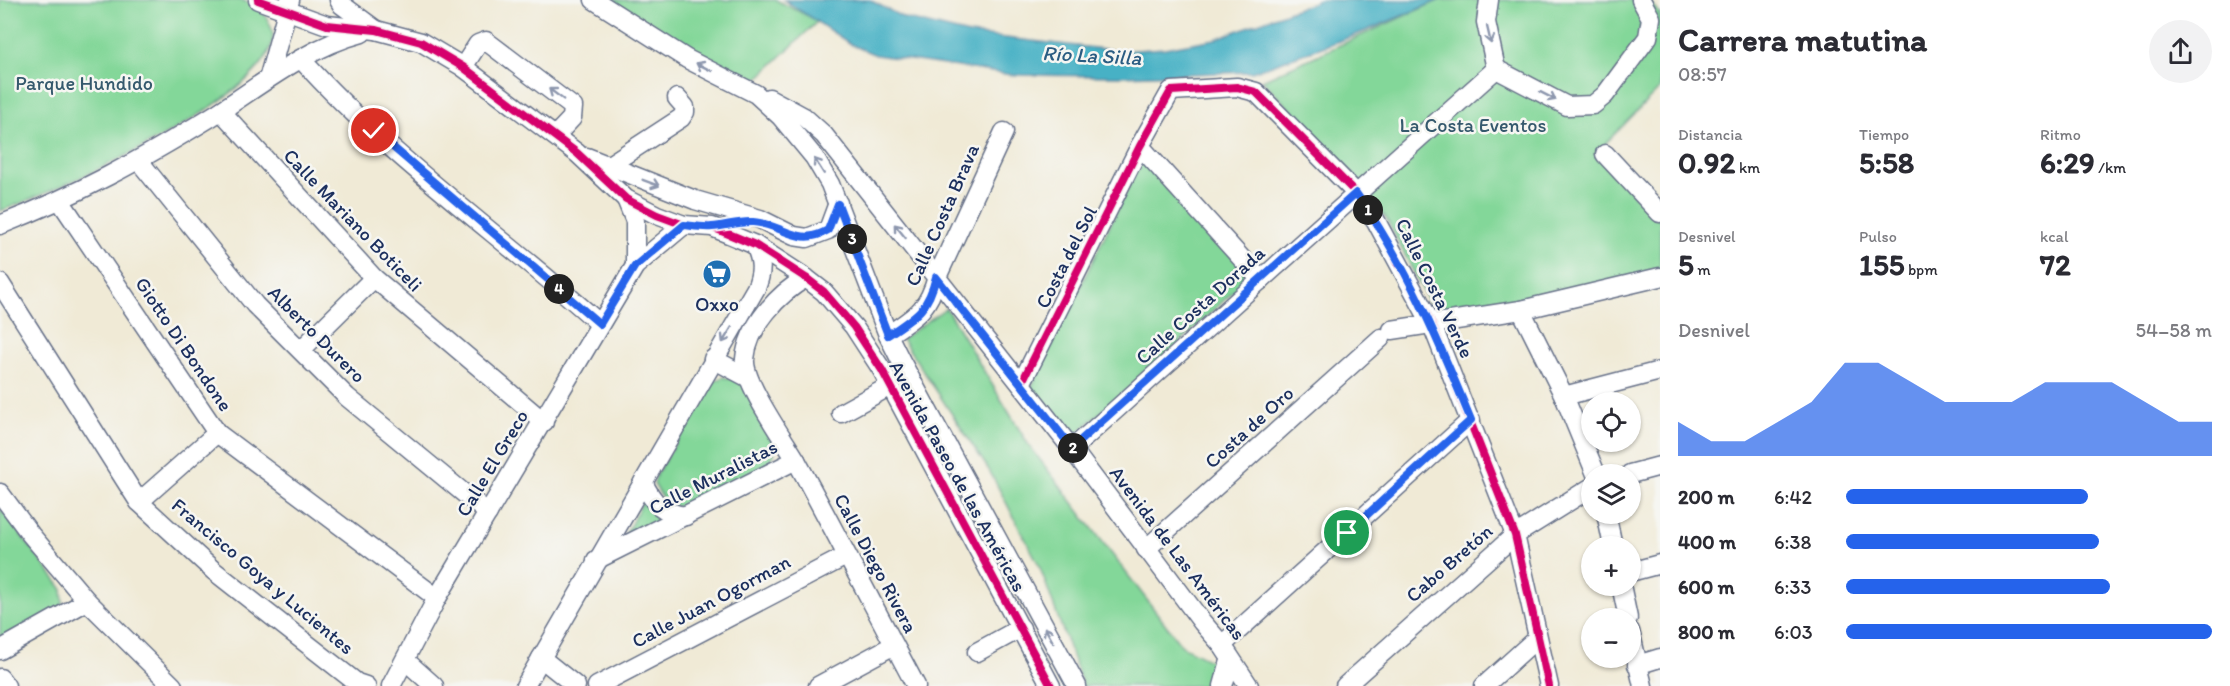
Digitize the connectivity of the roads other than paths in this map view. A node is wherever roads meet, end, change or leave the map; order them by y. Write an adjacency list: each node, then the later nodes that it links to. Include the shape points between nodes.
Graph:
1 (339, 0): 7 (street)
2 (594, 0): 13 (street, Avenida Paseo de las Américas, one-way to 2, via 687,58)
3 (1489, 0): 11 (street, one-way to 11, via 1486,22)
4 (1641, 0): 11 (street, one-way to 4, via 1567,106 1593,105 1648,37 1651,18)
5 (259, 1): 6 (street, Avenida Paseo de las Américas); 8 (street)
6 (288, 5): 7 (street, Avenida Paseo de las Américas, via 327,25); 8 (street)
7 (376, 30): 9 (street, via 343,38); 10 (street, Avenida Paseo de las Américas, via 421,42)
8 (279, 37): 12 (street)
9 (301, 59): 12 (street); 41 (street, via 332,93 416,169)
10 (463, 67): 17 (street, Avenida Paseo de las Américas); 17 (street, one-way to 10, via 572,118 573,107 486,41 478,44)
11 (1496, 69): 23 (street, Calle Costa Dorada)
12 (269, 76): 15 (street)
13 (756, 94): 26 (street, Avenida Paseo de las Américas, one-way to 13, via 814,157); 34 (street, one-way to 13, via 824,135 804,117)
14 (677, 98): 22 (street, via 686,112 681,118)
15 (220, 111): 21 (street); 37 (street, Calle Mariano Boticeli)
16 (1004, 132): 34 (street, Calle Costa Brava)
17 (555, 136): 19 (street, Avenida Paseo de las Américas)
18 (1140, 146): 23 (street, Calle Costa Verde, via 1171,91 1247,89 1256,92); 38 (street); 48 (street, Costa del Sol)
19 (577, 153): 22 (street); 24 (street, Avenida Paseo de las Américas)
20 (1605, 154): 27 (street)
21 (139, 161): 25 (street); 44 (street, Alberto Durero, via 255,305)
22 (609, 165): 30 (street, one-way to 30, via 695,200)
23 (1356, 193): 38 (street, Calle Costa Dorada); 42 (street, Calle Costa Verde, via 1376,221)
24 (626, 199): 29 (street, Avenida Paseo de las Américas); 33 (street, via 635,221)
25 (61, 202): 28 (street); 54 (street, Giotto Di Bondone)
26 (838, 204): 30 (street, via 828,230 820,235 794,236); 43 (street, Avenida Paseo de las Américas)
27 (1660, 213)
28 (0, 225)
29 (684, 225): 31 (street, Avenida Paseo de las Américas); 33 (street, Calle El Greco)
30 (777, 226): 31 (street, via 736,222)
31 (712, 228): 32 (street, Avenida Paseo de las Américas)
32 (756, 245): 36 (street, Avenida Paseo de las Américas); 45 (street, Calle Muralistas, one-way to 45, via 762,261 761,276)
33 (635, 266): 41 (street, Calle El Greco)
34 (936, 277): 43 (street, Calle Costa Brava, via 931,298 920,314); 48 (street, Avenida de Las Américas)
35 (1660, 277): 40 (street, Costa de Oro)
36 (806, 278): 47 (street, via 773,303 749,342); 49 (street, Avenida Paseo de las Américas, via 824,292 854,327)
37 (374, 279): 44 (street); 53 (street, Calle Mariano Boticeli)
38 (1261, 280): 55 (street, Calle Costa Dorada)
39 (0, 283): 63 (street, Francisco Goya y Lucientes)
40 (1521, 310): 42 (street, Costa de Oro); 50 (street)
41 (600, 324): 53 (street, Calle El Greco)
42 (1432, 326): 52 (street, Calle Costa Verde); 67 (street, Costa de Oro, via 1387,334)
43 (888, 335): 97 (street, Avenida Paseo de las Américas, one-way to 43)
44 (301, 350): 64 (street, Alberto Durero, via 347,397)
45 (713, 359): 47 (street); 60 (street, Calle Muralistas)
46 (1660, 371): 50 (street)
47 (747, 377): 56 (street, Calle Muralistas)
48 (1021, 384): 55 (street, Avenida de Las Américas)
49 (890, 386): 51 (street); 74 (street, Avenida Paseo de las Américas)
50 (1564, 396): 57 (street)
51 (840, 412)
52 (1471, 420): 66 (street, Calle Costa Verde); 79 (street)
53 (544, 422): 64 (street, Calle El Greco)
54 (217, 434): 63 (street); 72 (street, Giotto Di Bondone)
55 (1072, 448): 67 (street, Avenida de Las Américas)
56 (796, 460): 65 (street, Calle Muralistas); 68 (street, Calle Diego Rivera)
57 (1592, 464)
58 (1660, 466): 59 (street)
59 (1641, 471)
60 (643, 482): 65 (street, via 659,507 670,514); 69 (street, Calle Muralistas)
61 (0, 493): 73 (street)
62 (1581, 494): 66 (street, Cabo Bretón)
63 (139, 502): 88 (street, Francisco Goya y Lucientes, via 259,608)
64 (488, 513): 72 (street, Calle El Greco)
65 (686, 516): 69 (street, Calle Muralistas)
66 (1515, 535): 75 (street, Calle Costa Verde); 100 (street, Cabo Bretón)
67 (1146, 549): 79 (street, Avenida de Las Américas)
68 (846, 556): 76 (street, Calle Diego Rivera); 93 (street, Calle Juan Ogorman)
69 (596, 561): 80 (street, Calle Muralistas)
70 (1660, 564): 71 (street)
71 (1641, 569)
72 (437, 598): 82 (street, Calle El Greco)
73 (87, 601): 77 (street); 87 (street)
74 (1021, 627): 78 (street); 96 (street, Avenida Paseo de las Américas)
75 (1538, 638): 101 (street); 102 (street, Calle Costa Verde)
76 (894, 645): 94 (street); 95 (street, Calle Diego Rivera)
77 (0, 650)
78 (977, 652)
79 (1226, 653): 98 (street); 99 (street, Avenida de Las Américas)
80 (541, 658): 91 (street, Calle Muralistas); 92 (street)
81 (1660, 658): 83 (street)
82 (406, 661): 89 (street, Calle El Greco); 90 (street)
83 (1641, 663)
84 (1638, 668): 103 (street)
85 (0, 678): 86 (street)
86 (6, 686)
87 (173, 686)
88 (366, 686)
89 (391, 686)
90 (434, 686)
91 (525, 686)
92 (576, 686)
93 (597, 686)
94 (818, 686)
95 (916, 686)
96 (1051, 686)
97 (1077, 686)
98 (1223, 686)
99 (1249, 686)
100 (1345, 686)
101 (1484, 686)
102 (1549, 686)
103 (1643, 686)

